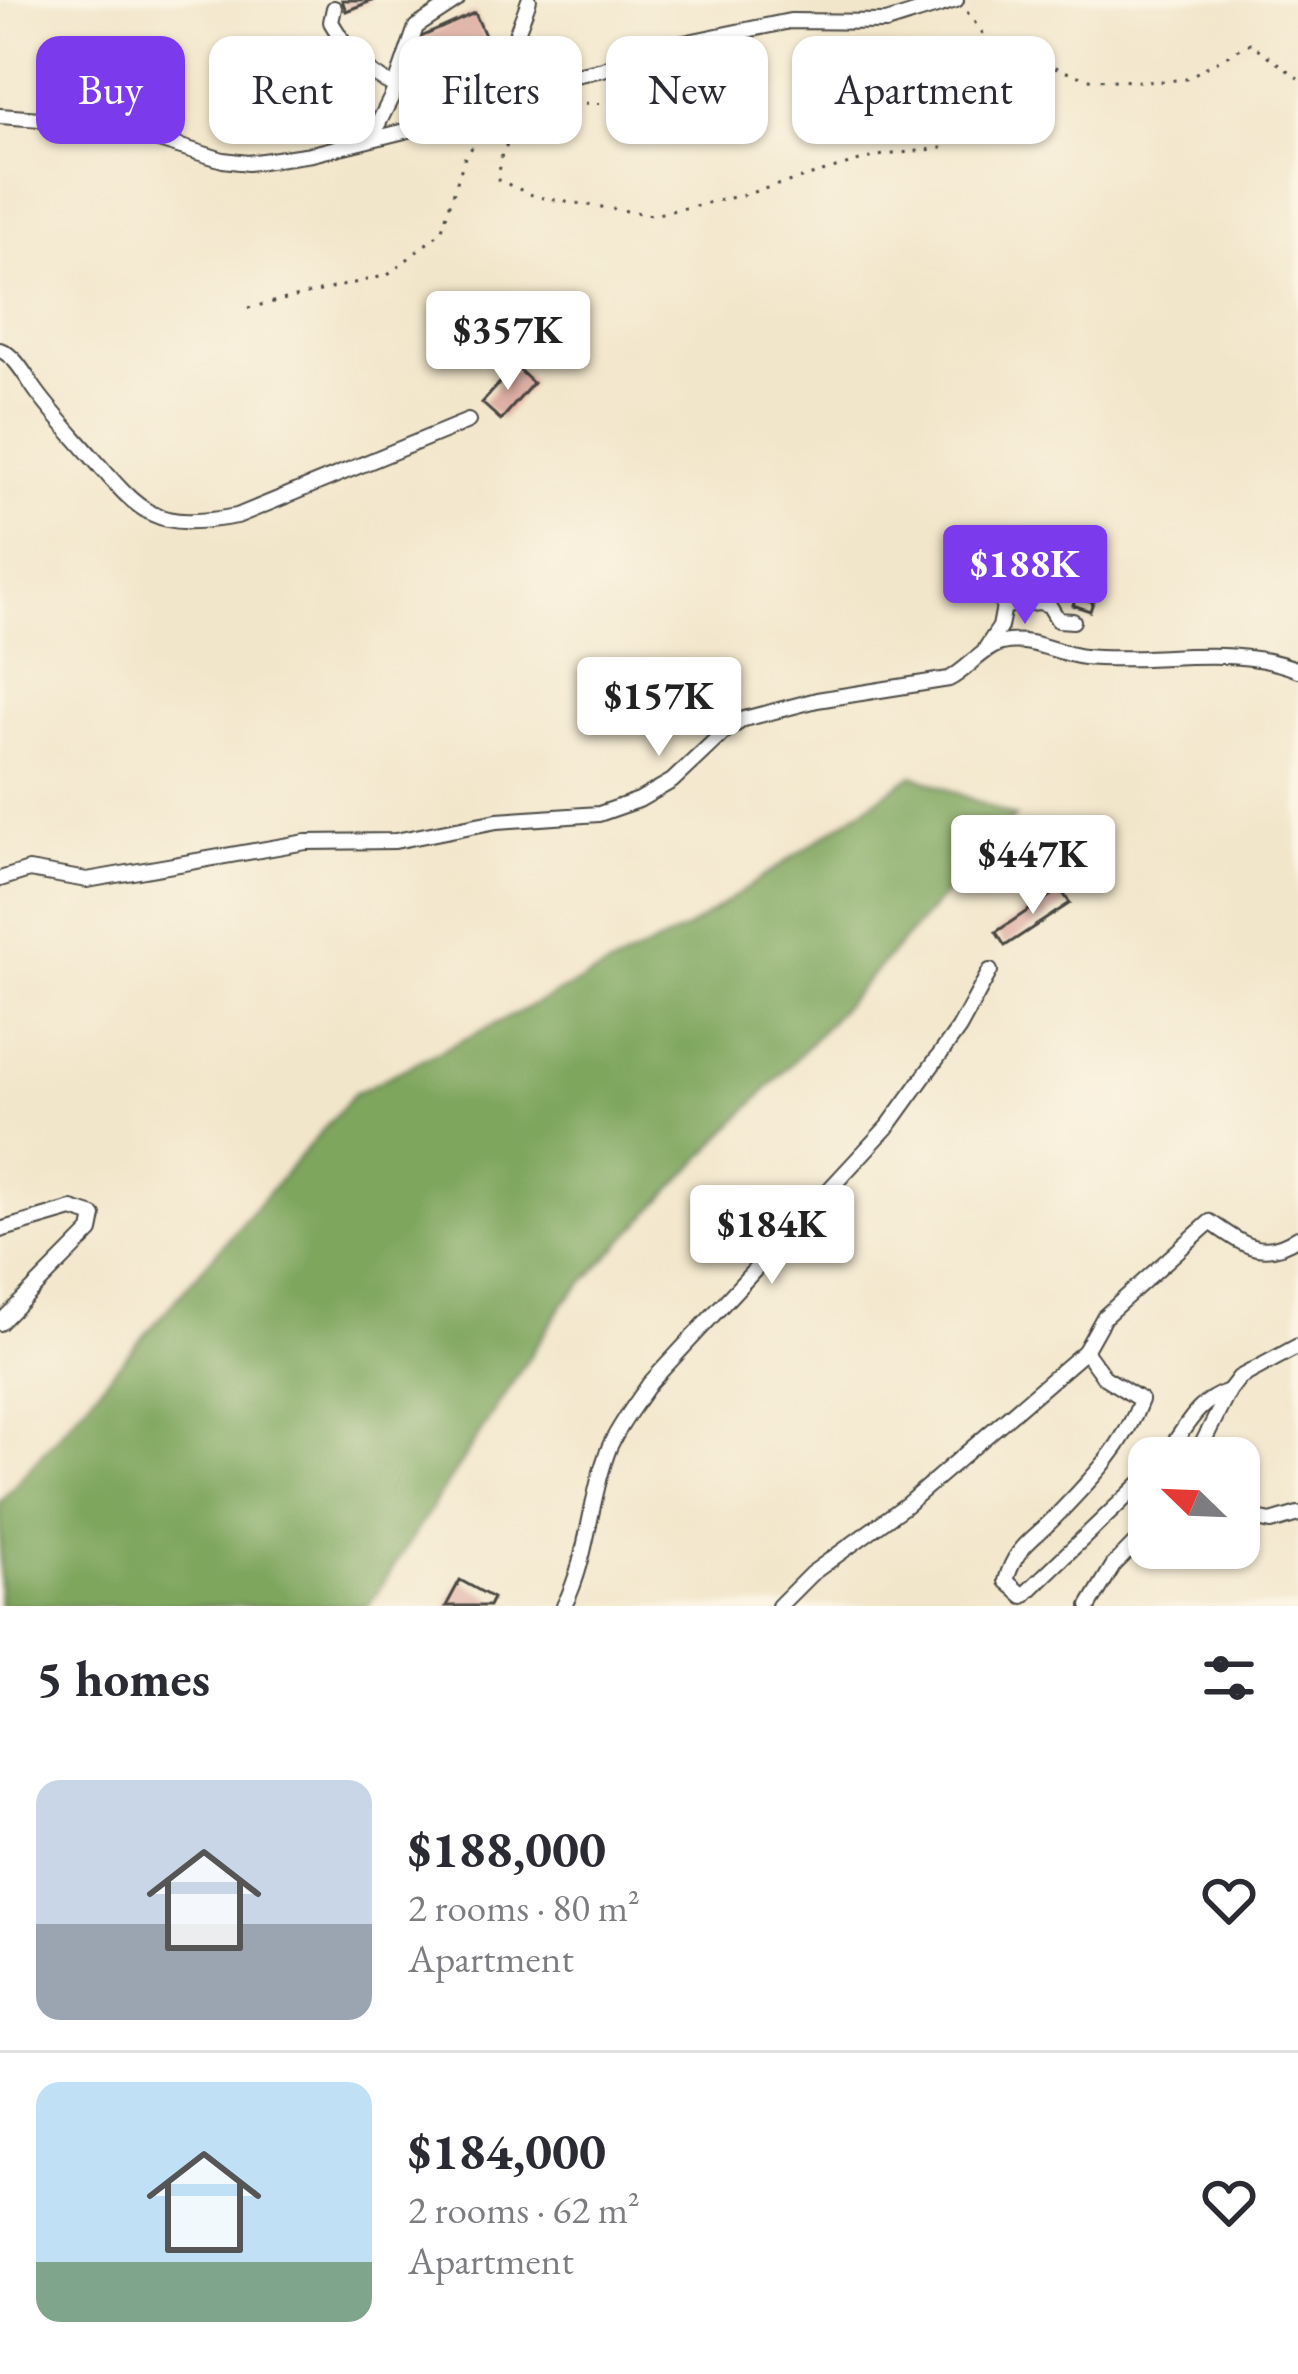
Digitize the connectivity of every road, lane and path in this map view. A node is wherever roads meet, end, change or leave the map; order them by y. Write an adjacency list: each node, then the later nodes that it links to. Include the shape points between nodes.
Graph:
1 (457, 0): 9 (street, via 416,27)
2 (529, 0): 5 (street)
3 (958, 0): 6 (street, via 886,22 808,19 736,30); 7 (path, via 990,43 1073,76 1185,79 1250,43)
4 (334, 8): 9 (street, via 332,22 346,47 369,75)
5 (516, 36)
6 (582, 73)
7 (1298, 78)
8 (774, 83): 10 (path, via 656,105)
9 (395, 86): 12 (street)
10 (582, 104)
11 (0, 116): 13 (street, via 107,124 235,163)
12 (375, 129)
13 (349, 144)
14 (476, 144): 17 (path, via 441,232 388,275)
15 (507, 144): 16 (path, via 498,180 538,197 652,215 877,156)
16 (950, 147)
17 (248, 308)
18 (0, 350): 19 (street, via 121,493 166,520 237,516)
19 (468, 421)
20 (1006, 561): 21 (street, via 991,570 990,586)
21 (1004, 606): 22 (street, via 1040,602 1058,620); 23 (street)
22 (1073, 621)
23 (980, 658): 24 (street, via 998,643 1022,642 1081,657 1243,657); 25 (street, via 949,679 744,719 672,781 598,814 497,821 395,841 306,842 87,880 29,869)
24 (1298, 670)
25 (0, 879)
26 (990, 971): 39 (street, via 889,1125 622,1423)
27 (0, 1230): 29 (street, via 72,1209 94,1216 91,1231)
28 (1298, 1237): 31 (street, via 1268,1251 1210,1222 1104,1317)
29 (0, 1323)
30 (1298, 1346): 32 (street)
31 (1085, 1351): 35 (street, via 1104,1378 1142,1400 1104,1465 1012,1556 1006,1581 1023,1596); 40 (street)
32 (1229, 1390): 33 (street, via 1209,1397); 34 (street)
33 (1178, 1437)
34 (1206, 1437)
35 (1128, 1494)
36 (1298, 1514): 37 (street)
37 (1260, 1520)
38 (1128, 1551): 41 (street)
39 (564, 1606)
40 (778, 1606)
41 (1089, 1606)

